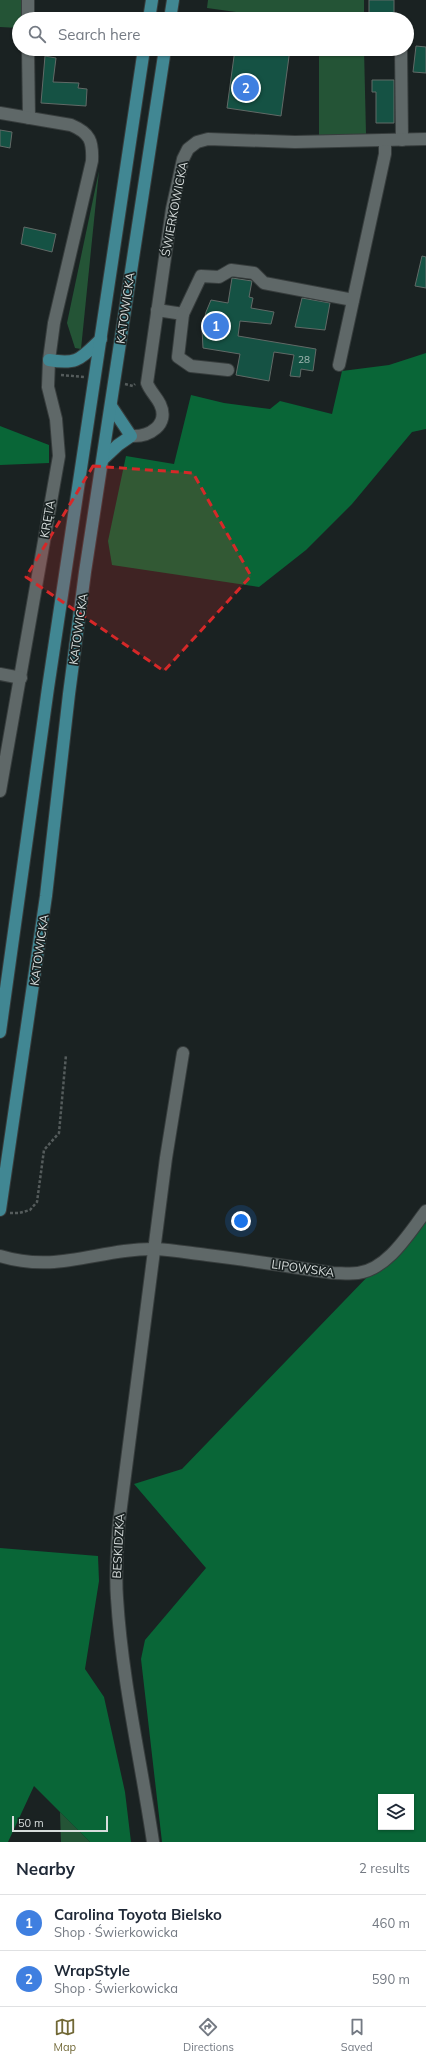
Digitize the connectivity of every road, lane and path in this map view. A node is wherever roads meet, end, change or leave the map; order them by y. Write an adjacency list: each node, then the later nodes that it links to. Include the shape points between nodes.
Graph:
1 (28, 0): 4 (street)
2 (152, 0): 5 (main road)
3 (173, 0): 6 (main road)
4 (28, 12)
5 (149, 12)
6 (171, 12)
7 (28, 56): 12 (street)
8 (143, 56): 19 (main road, KATOWICKA)
9 (164, 56): 23 (main road, KATOWICKA)
10 (401, 56): 15 (street)
11 (0, 113): 12 (street)
12 (28, 118): 20 (street, via 71,125 82,130 90,139 92,151 92,161)
13 (426, 139): 15 (street, ŚWIERKOWICKA)
14 (386, 140): 15 (street, ŚWIERKOWICKA); 16 (street); 17 (street, ŚWIERKOWICKA, via 295,142 208,139 196,142 188,149 183,159 172,209)
15 (402, 140)
16 (352, 300): 18 (street, via 264,283 254,274 231,270 220,277 201,276); 21 (street)
17 (157, 310): 18 (street); 24 (street, ŚWIERKOWICKA, via 147,383 160,404 161,422 150,434)
18 (183, 314): 22 (street, via 178,357 191,366)
19 (101, 339): 20 (main road, via 77,361 66,363); 29 (main road, KATOWICKA, via 48,688)
20 (48, 360): 27 (street, KRĘTA, via 48,387 56,419 59,456)
21 (339, 365)
22 (228, 370)
23 (111, 406): 24 (main road); 25 (main road, KATOWICKA)
24 (131, 436): 25 (main road)
25 (104, 458): 32 (main road, KATOWICKA, via 85,572 46,896)
26 (0, 674): 27 (street)
27 (21, 678): 28 (street, KRĘTA)
28 (0, 791)
29 (0, 1032)
30 (183, 1053): 34 (street, via 166,1158)
31 (66, 1056): 32 (path, via 59,1133 44,1150 37,1202 30,1210 19,1214)
32 (3, 1211)
33 (426, 1212): 34 (street, LIPOWSKA, via 393,1253 373,1269 358,1273 333,1273)
34 (156, 1249): 35 (street, LIPOWSKA, via 69,1262 26,1262); 36 (street, BESKIDZKA, via 116,1559 116,1597 124,1662)
35 (0, 1256)
36 (153, 1842)

